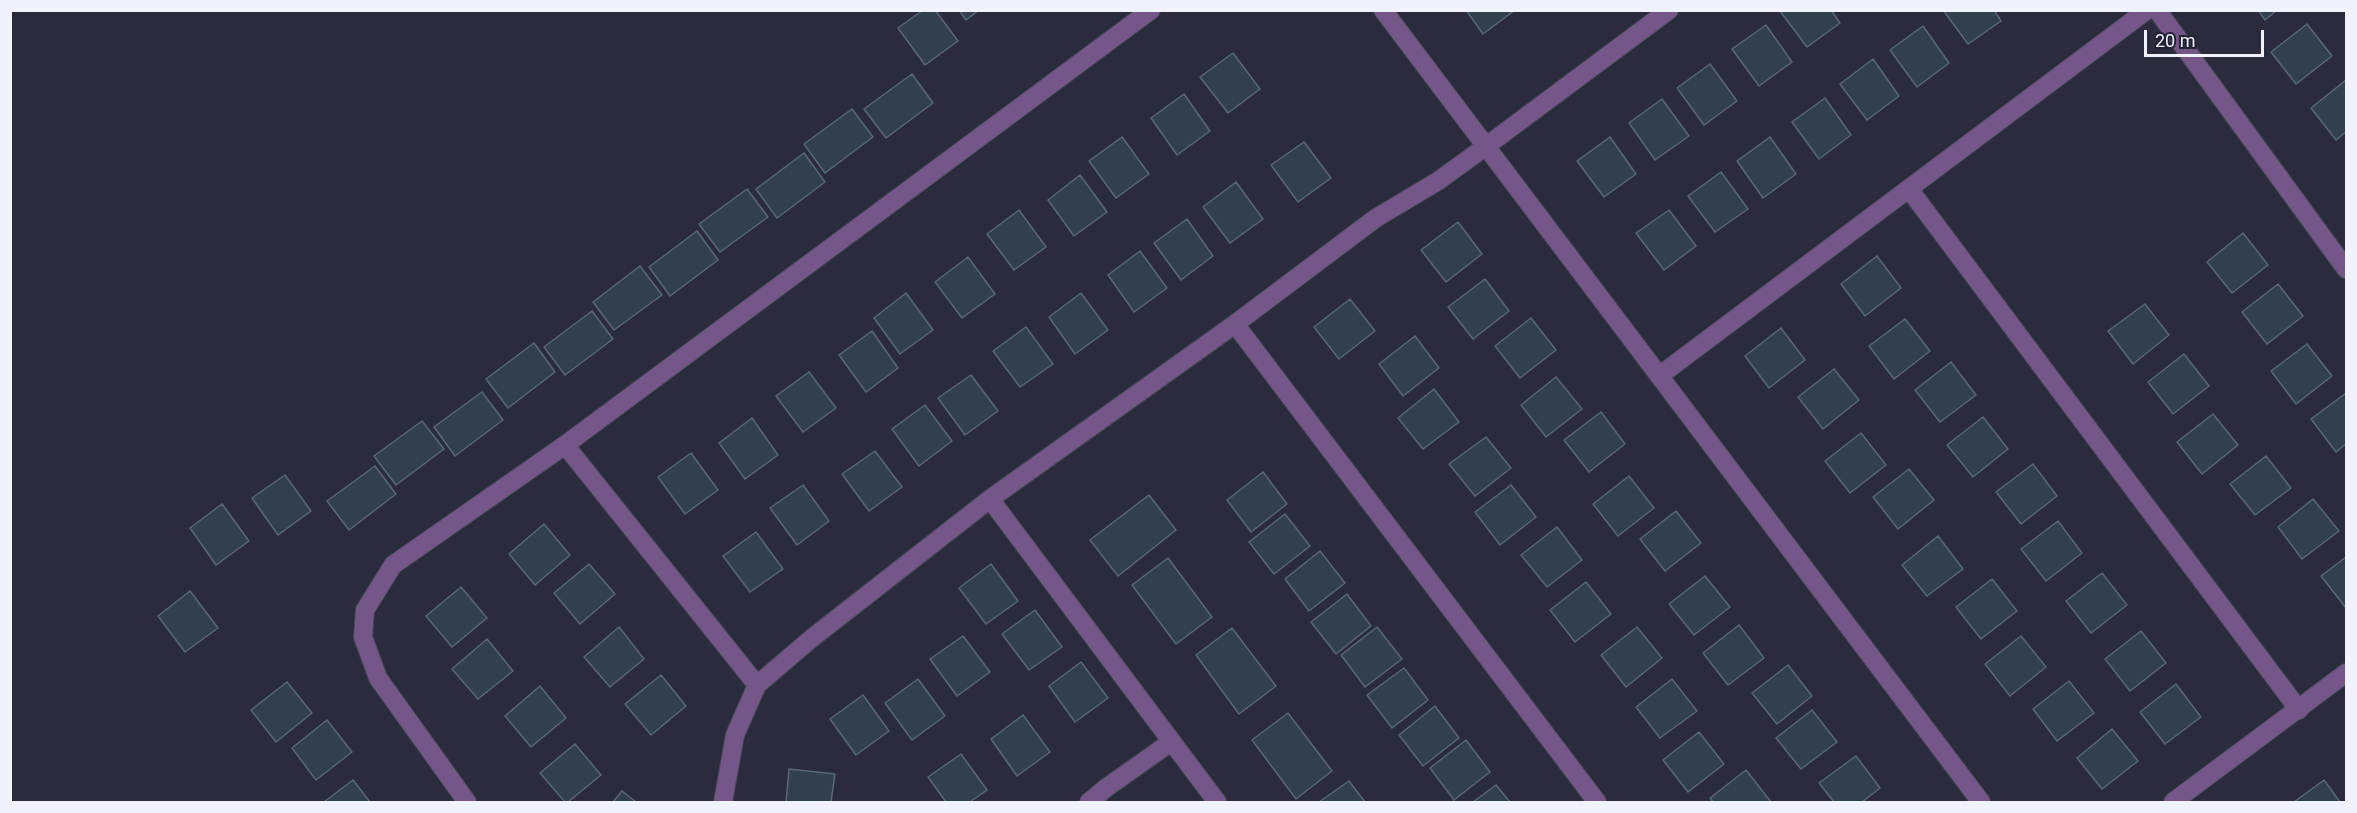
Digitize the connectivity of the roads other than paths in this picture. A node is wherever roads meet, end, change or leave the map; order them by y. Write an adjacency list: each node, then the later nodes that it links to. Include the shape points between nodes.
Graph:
1 (1152, 10): 11 (street)
2 (1383, 10): 6 (street)
3 (1669, 10): 6 (street)
4 (2146, 10): 7 (street)
5 (2157, 10): 8 (street)
6 (1485, 147): 9 (street, via 1438,182 1376,218); 10 (street)
7 (1909, 189): 10 (street); 15 (street)
8 (2346, 269)
9 (1235, 324): 12 (street); 21 (street)
10 (1659, 376): 22 (street)
11 (565, 445): 14 (street); 17 (street, via 393,565 365,610 363,637 378,678)
12 (990, 499): 14 (street); 16 (street)
13 (2346, 673): 15 (street)
14 (757, 685): 18 (street, via 735,735)
15 (2299, 710): 23 (street)
16 (1171, 742): 19 (street); 20 (street)
17 (467, 802)
18 (723, 802)
19 (1089, 802)
20 (1217, 802)
21 (1597, 802)
22 (1981, 802)
23 (2173, 802)

